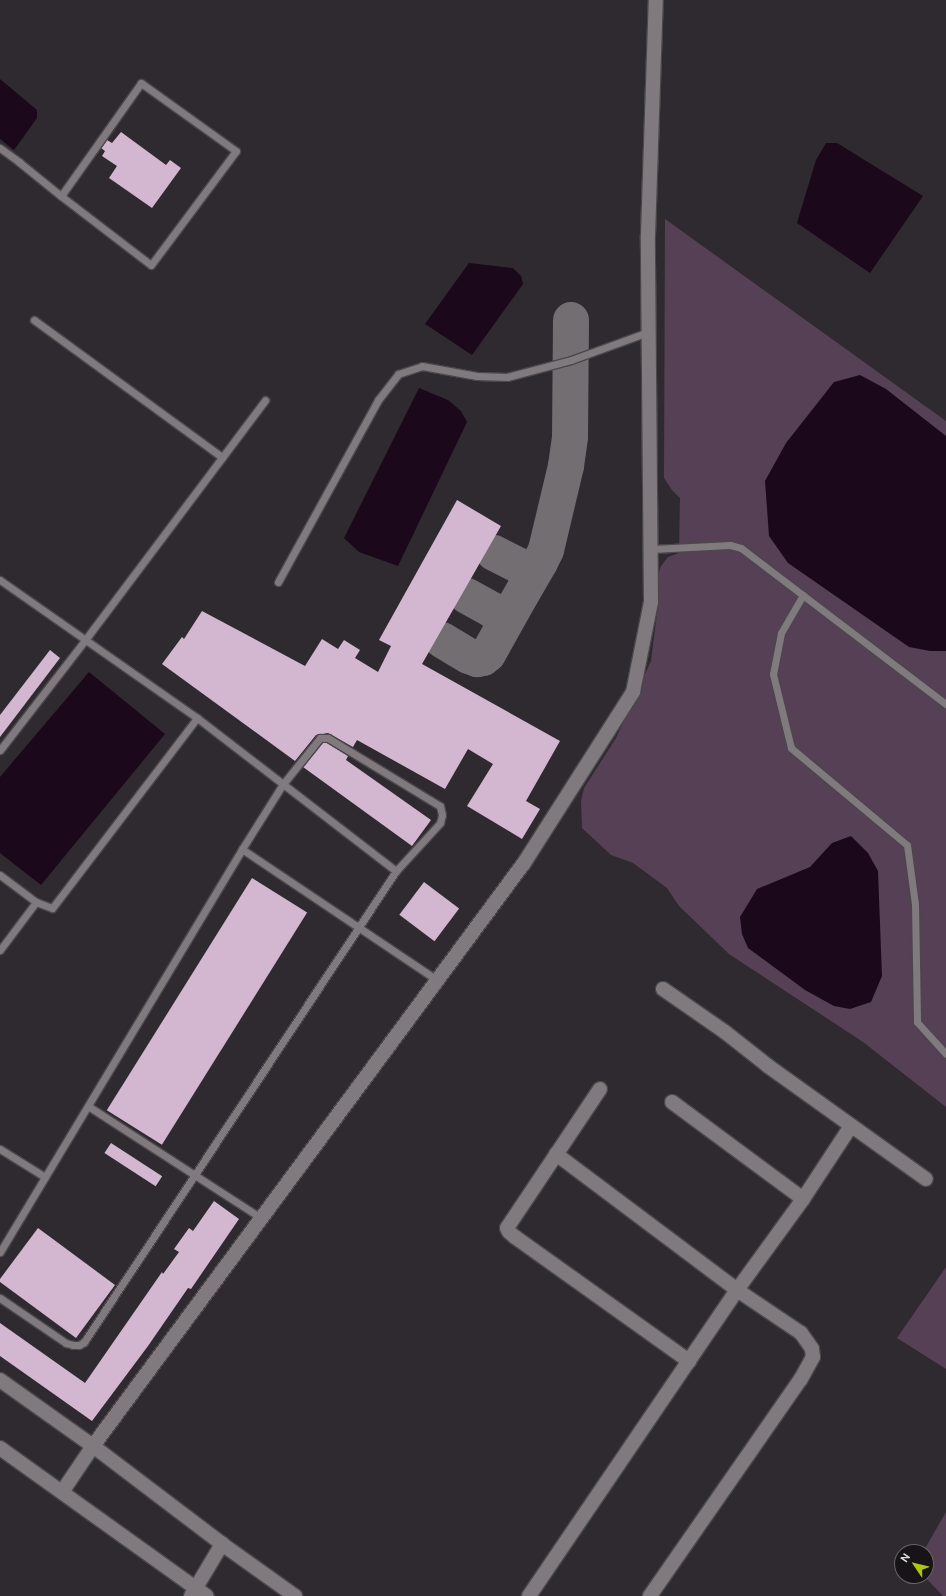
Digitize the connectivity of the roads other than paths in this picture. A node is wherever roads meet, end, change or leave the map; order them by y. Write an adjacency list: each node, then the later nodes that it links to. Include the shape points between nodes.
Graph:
1 (656, 0): 5 (street, via 648,234)
2 (0, 148): 3 (lane)
3 (61, 196): 3 (lane, via 151,265 236,151 141,83)
4 (34, 320): 7 (lane)
5 (648, 332): 8 (street); 10 (lane, via 571,360 507,377 477,376 422,366 398,374 378,400)
6 (265, 400): 7 (lane)
7 (222, 457): 12 (lane)
8 (652, 549): 11 (lane, via 736,546); 23 (street, via 651,602 633,692 524,863)
9 (0, 580): 12 (lane)
10 (278, 582)
11 (803, 595): 13 (lane); 25 (lane, via 781,633 773,674 791,748 907,845 915,904 917,1022)
12 (85, 640): 14 (lane); 15 (lane)
13 (946, 704)
14 (197, 718): 16 (lane); 20 (lane, via 52,908)
15 (0, 750)
16 (283, 784): 17 (lane); 18 (lane); 18 (lane, via 320,738 324,737 440,806 440,823)
17 (242, 849): 21 (lane); 28 (lane)
18 (396, 871): 21 (lane)
19 (0, 875): 20 (lane)
20 (36, 902): 22 (lane)
21 (358, 927): 23 (lane); 32 (lane)
22 (0, 950)
23 (437, 980): 36 (street)
24 (663, 989): 29 (street)
25 (946, 1054)
26 (600, 1089): 31 (street)
27 (672, 1102): 35 (street)
28 (88, 1106): 32 (lane); 33 (lane)
29 (851, 1126): 34 (street); 35 (street)
30 (0, 1149): 33 (lane)
31 (556, 1154): 38 (street); 40 (street, via 507,1228 509,1232)
32 (194, 1174): 36 (lane); 39 (lane, via 84,1342 79,1345 66,1343)
33 (46, 1177): 37 (lane)
34 (926, 1179)
35 (803, 1199): 38 (street)
36 (262, 1218): 42 (street)
37 (0, 1252)
38 (737, 1290): 40 (street); 49 (street, via 801,1333 812,1349 813,1357 800,1380)
39 (0, 1298)
40 (689, 1361): 48 (street)
41 (0, 1380): 42 (street)
42 (93, 1446): 44 (street); 45 (street)
43 (0, 1448): 44 (street)
44 (62, 1492): 46 (street)
45 (222, 1544): 46 (street); 47 (street)
46 (198, 1593)
47 (295, 1596)
48 (529, 1596)
49 (650, 1596)

